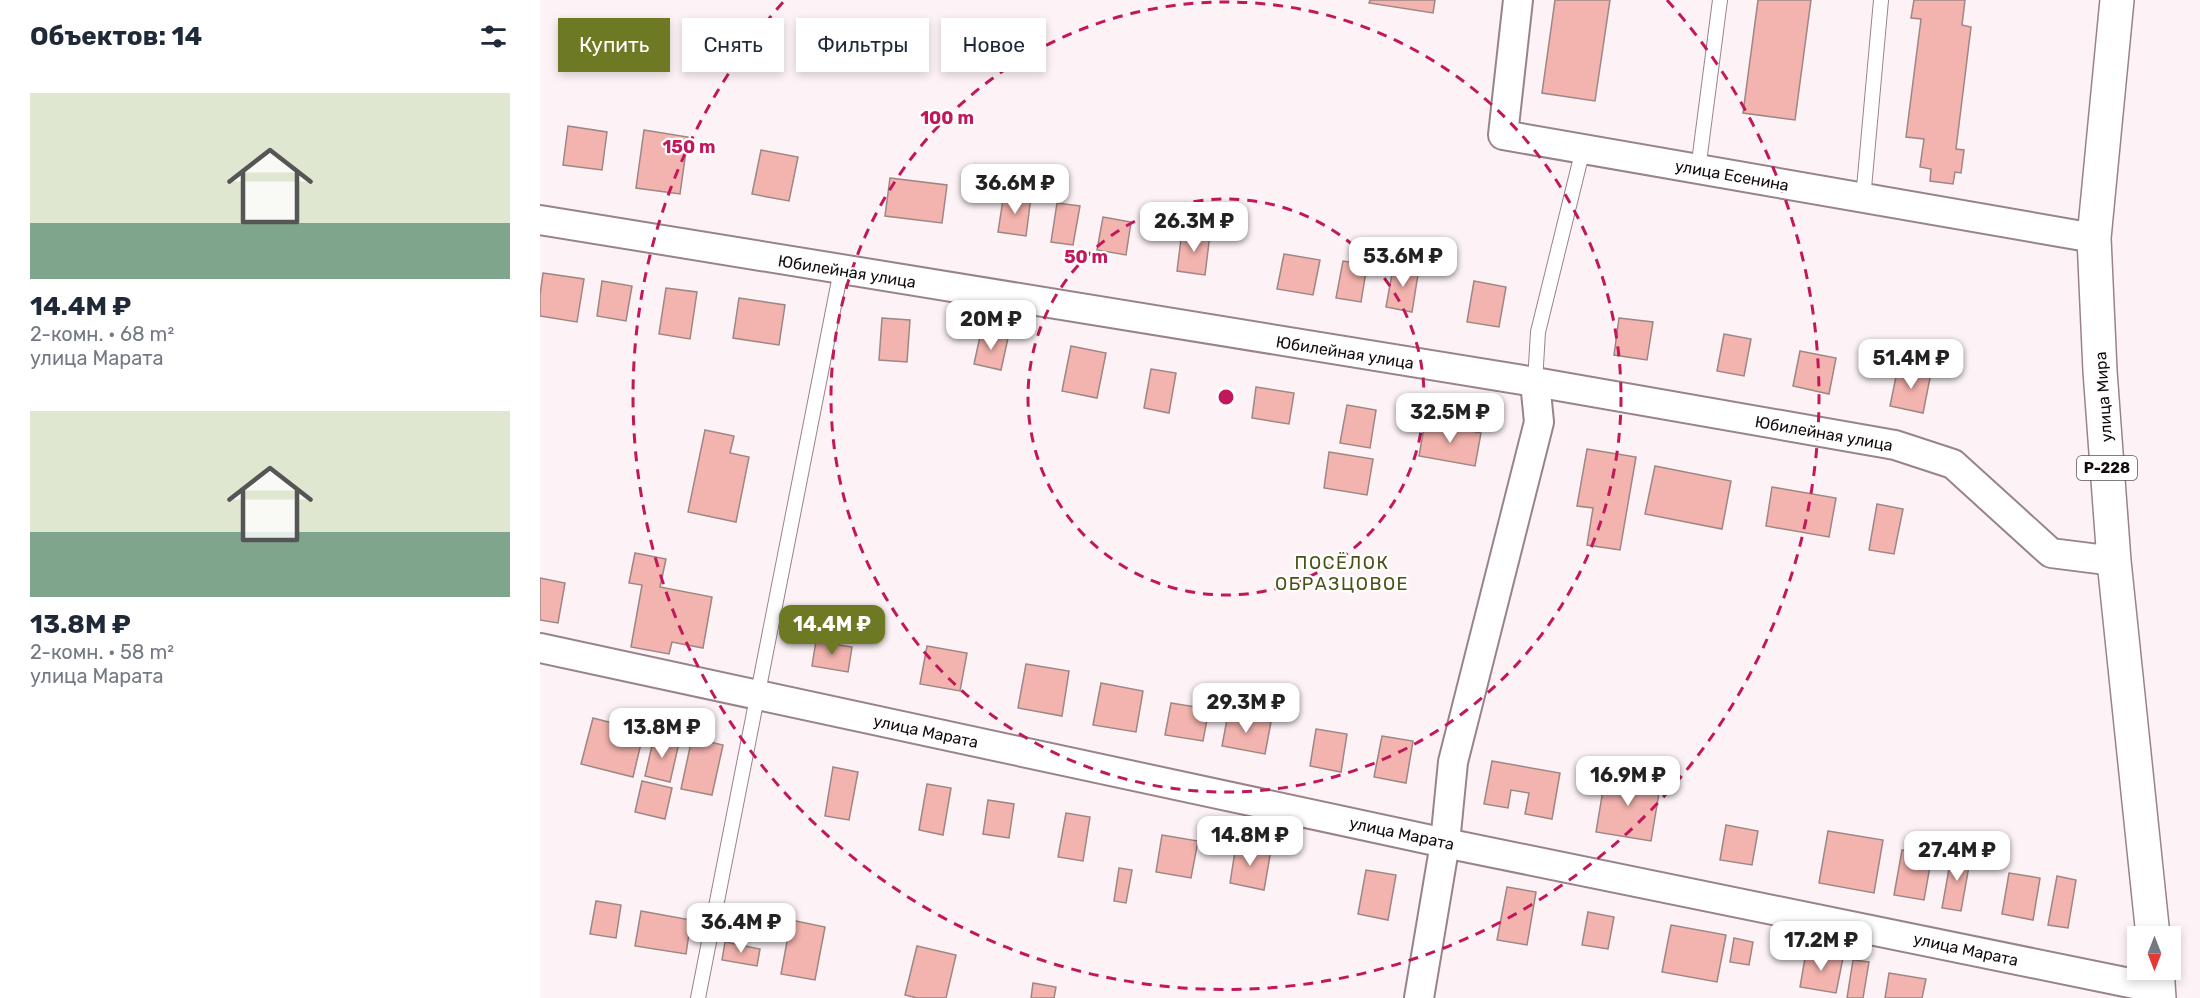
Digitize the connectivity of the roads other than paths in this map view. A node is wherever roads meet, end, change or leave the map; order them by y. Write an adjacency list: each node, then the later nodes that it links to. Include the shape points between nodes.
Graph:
1 (1518, 0): 5 (street, улица Есенина, via 1503,135)
2 (1720, 0): 6 (lane)
3 (1881, 0): 7 (lane)
4 (2117, 0): 9 (main road, улица Мира / Р-228)
5 (1583, 149): 6 (street, улица Есенина); 11 (lane, via 1538,332)
6 (1698, 170): 7 (street, улица Есенина)
7 (1863, 199): 9 (street, улица Есенина)
8 (540, 220): 10 (street, Юбилейная улица)
9 (2094, 238): 12 (main road, улица Мира / Р-228)
10 (841, 270): 11 (street, Юбилейная улица); 14 (lane)
11 (1535, 382): 12 (street, Юбилейная улица, via 1895,445 1953,464 2051,553); 15 (street, via 1539,422 1453,762)
12 (2114, 561): 16 (main road, улица Мира / Р-228)
13 (540, 648): 14 (street, улица Марата)
14 (759, 695): 15 (street, улица Марата); 18 (lane)
15 (1445, 843): 17 (street, улица Марата); 19 (street)
16 (2152, 926)
17 (2158, 985)
18 (698, 998)
19 (1419, 998)

